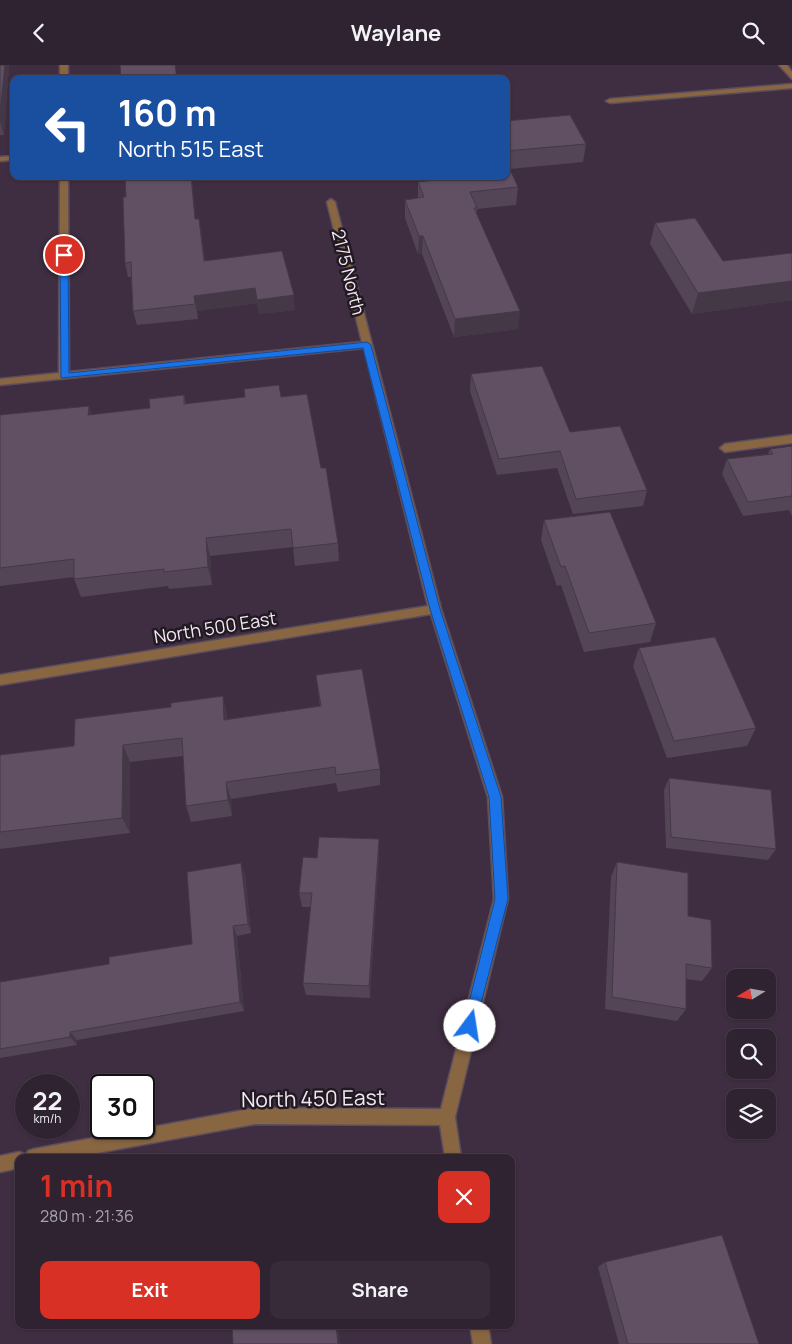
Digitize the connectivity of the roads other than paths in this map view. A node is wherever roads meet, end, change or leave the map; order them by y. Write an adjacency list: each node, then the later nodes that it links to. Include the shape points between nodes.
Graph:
1 (783, 65): 2 (street)
2 (792, 77)
3 (792, 85): 4 (street)
4 (610, 101)
5 (64, 180): 8 (street)
6 (332, 202): 7 (street, 2175 North)
7 (367, 345): 8 (street); 12 (street, 2175 North)
8 (64, 376): 9 (street)
9 (0, 382)
10 (792, 439): 11 (street)
11 (725, 448)
12 (435, 609): 13 (street, North 500 East); 14 (street, 2175 North, via 495,797 501,899)
13 (0, 680)
14 (447, 1117): 15 (street, North 450 East, via 255,1116); 16 (street, 2175 North)
15 (50, 1154)
16 (452, 1154)
17 (15, 1161): 18 (street)
18 (0, 1164)
19 (480, 1329): 20 (street)
20 (482, 1344)

